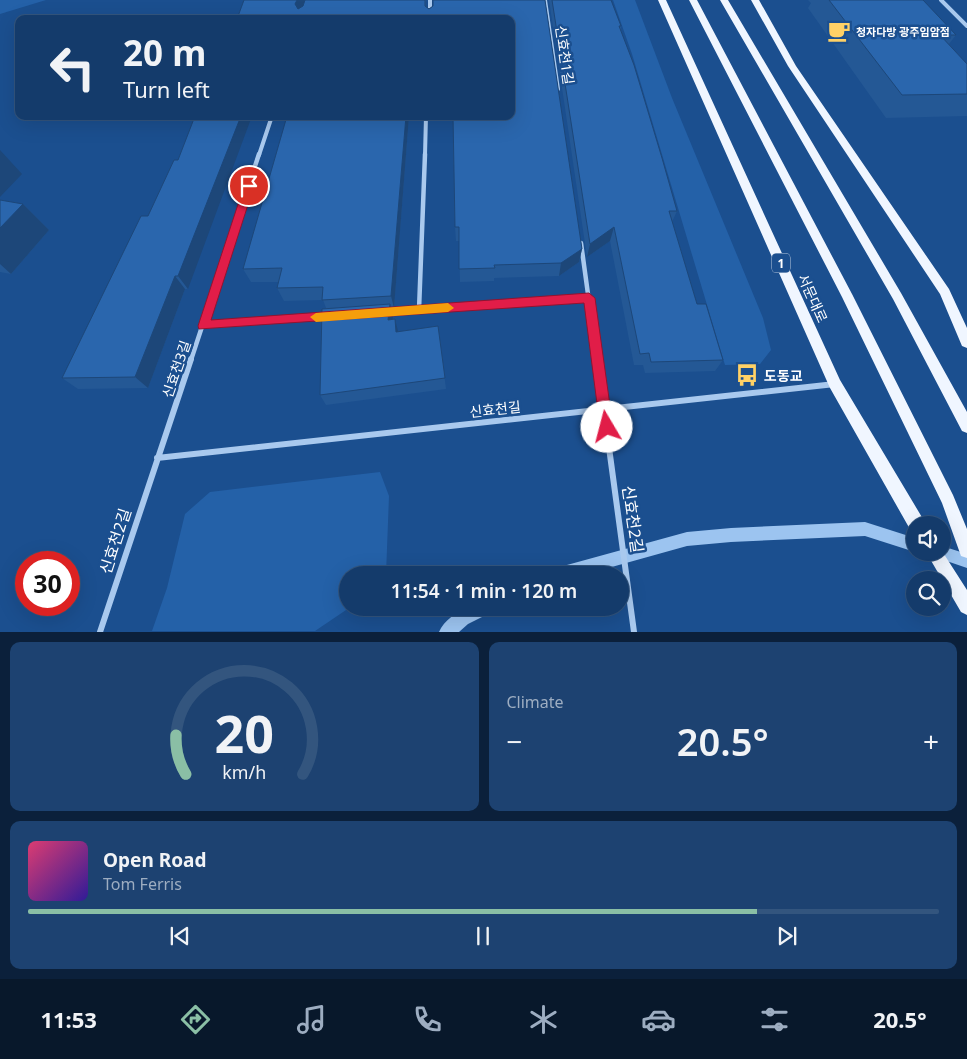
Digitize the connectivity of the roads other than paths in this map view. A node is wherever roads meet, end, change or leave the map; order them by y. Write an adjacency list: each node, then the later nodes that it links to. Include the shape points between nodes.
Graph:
1 (430, 0): 8 (street)
2 (545, 0): 10 (street, 신효천1길)
3 (662, 0): 20 (main road, 서문대로 / 1)
4 (693, 0): 25 (main road, via 848,297 948,500)
5 (724, 0): 22 (main road, via 897,296)
6 (755, 0): 19 (main road, via 792,66 945,292)
7 (941, 0): 9 (street)
8 (430, 15)
9 (967, 26)
10 (559, 96)
11 (271, 120): 18 (street, 신효천3길)
12 (426, 120): 15 (street)
13 (581, 240): 14 (street)
14 (589, 298): 15 (street); 21 (street)
15 (419, 310): 16 (street)
16 (380, 313)
17 (331, 316): 18 (street)
18 (204, 326): 23 (street, 신효천3길)
19 (967, 342)
20 (836, 384): 21 (street, 신효천길); 24 (main road, 서문대로 / 1)
21 (604, 409): 23 (street, 신효천길); 29 (street, 신효천2길)
22 (967, 426)
23 (157, 458): 28 (street, 신효천2길)
24 (912, 516)
25 (967, 550)
26 (940, 561): 27 (main road)
27 (967, 606)
28 (100, 632)
29 (634, 632)

